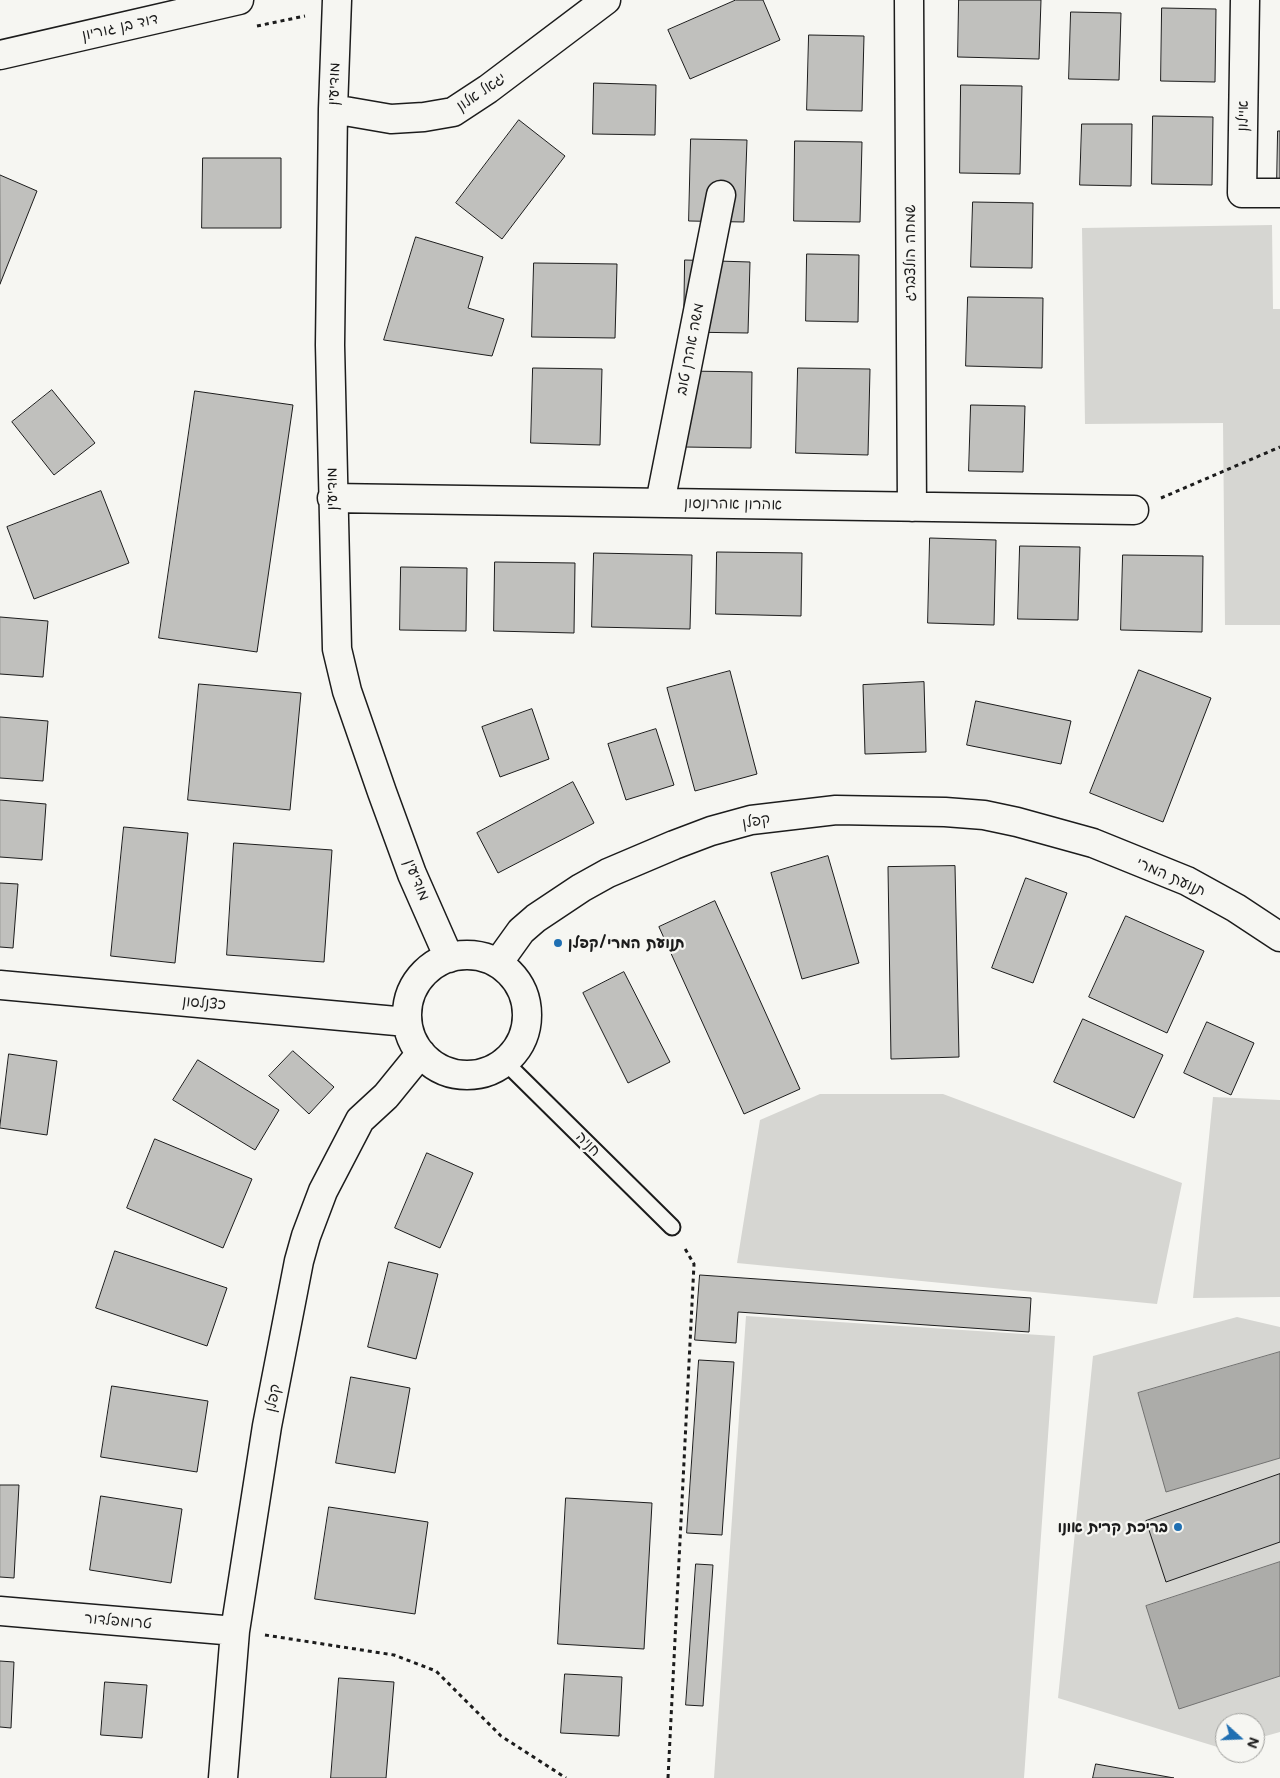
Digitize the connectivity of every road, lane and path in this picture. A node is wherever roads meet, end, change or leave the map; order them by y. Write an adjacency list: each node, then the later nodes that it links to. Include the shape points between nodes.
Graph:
1 (239, 0): 6 (street, דוד בן גוריון)
2 (337, 0): 7 (street, מודיעין)
3 (606, 0): 7 (street, יגאל אלון, via 454,112 391,119)
4 (909, 0): 13 (street, שמחה הולצברג)
5 (1245, 0): 8 (street, איילון, via 1242,193)
6 (0, 54)
7 (333, 109): 11 (street, מודיעין)
8 (1280, 194)
9 (721, 195): 12 (street, משה אהרן טוב)
10 (1280, 447): 14 (path)
11 (332, 498): 12 (street, אהרון אהרונסון); 17 (street, מודיעין, via 336,649 347,691 412,874)
12 (660, 503): 13 (street, אהרון אהרונסון)
13 (912, 506): 14 (street, אהרון אהרונסון)
14 (1134, 510)
15 (1056, 832): 16 (street, תנועת המרי, via 1093,842 1187,881); 18 (street, קפלן, via 984,815 945,812 836,810 751,820 674,845 581,888 521,931)
16 (1280, 937)
17 (449, 958): 18 (street, via 474,955); 20 (street, via 434,965 417,983 408,1005)
18 (498, 964): 22 (street, via 512,976 522,992 527,1010 525,1029 518,1047)
19 (0, 985): 20 (street, כצנלסון)
20 (407, 1022): 21 (street)
21 (420, 1053): 22 (street, via 446,1072 461,1075 492,1070); 25 (street, קפלן, via 386,1096 360,1120 324,1191 306,1236 267,1426)
22 (505, 1062): 23 (lane, חניה)
23 (672, 1227): 28 (path, via 694,1264)
24 (0, 1611): 25 (street, טרומפלדור)
25 (235, 1631): 26 (street, קפלן); 27 (path, via 394,1655 436,1671 501,1736)
26 (223, 1778)
27 (566, 1778)
28 (668, 1778)

